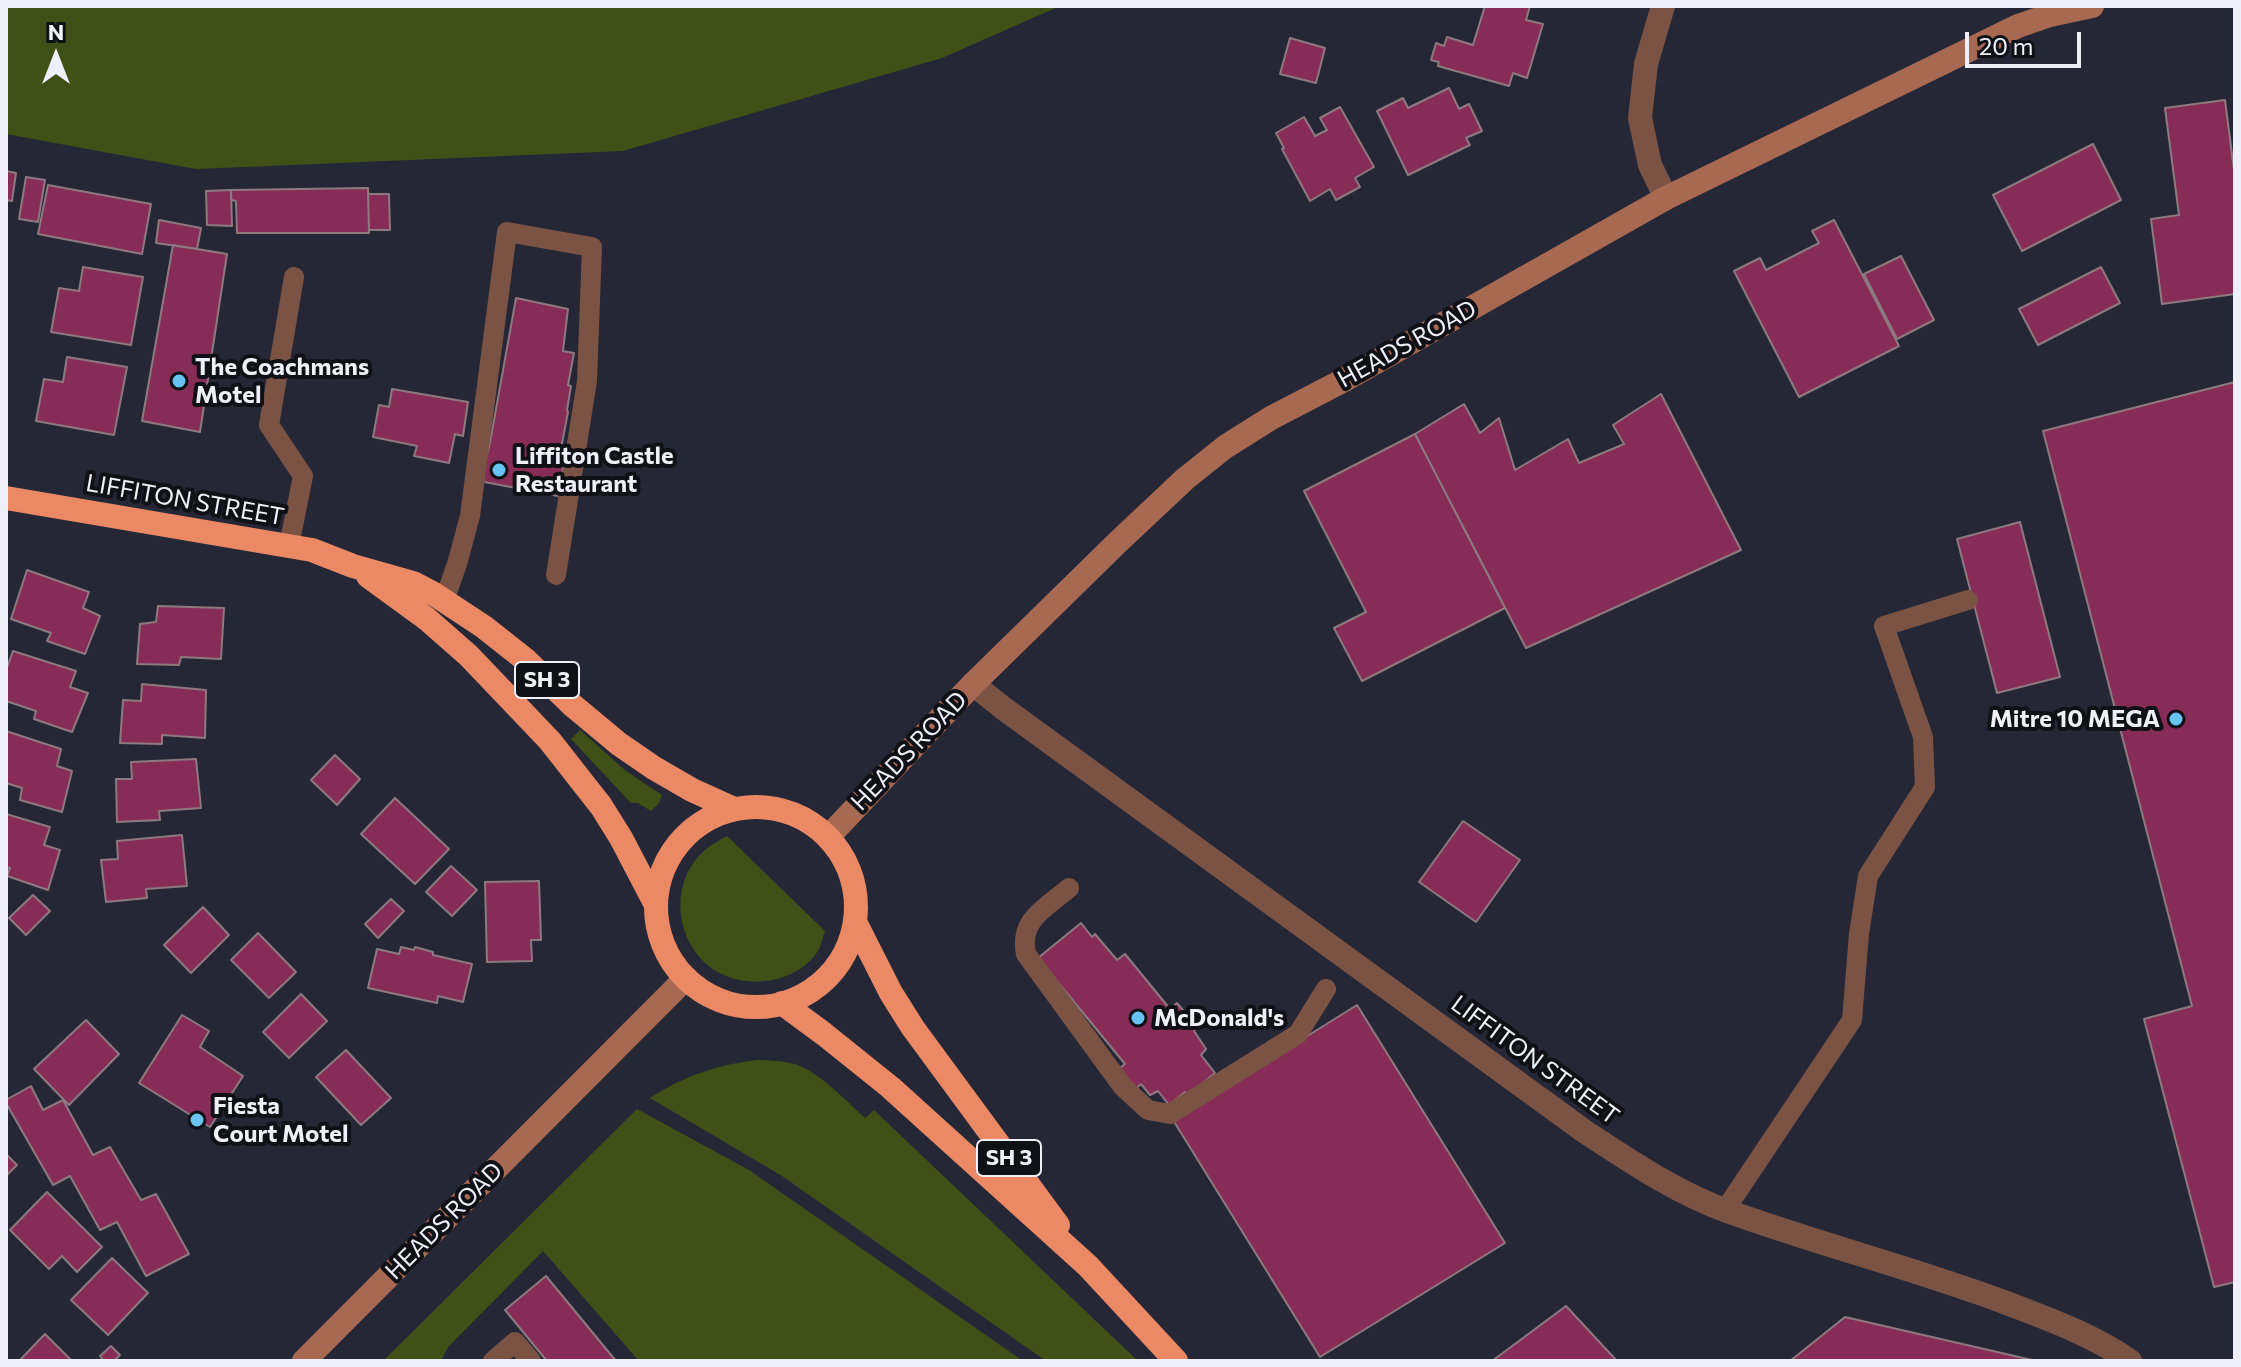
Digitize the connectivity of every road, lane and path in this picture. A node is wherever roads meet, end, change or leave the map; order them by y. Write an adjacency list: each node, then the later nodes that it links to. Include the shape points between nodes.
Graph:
1 (1663, 6): 3 (street, via 1646,64 1640,118 1650,165)
2 (2092, 6): 3 (main road, HEADS ROAD, via 2018,26)
3 (1666, 198): 11 (main road, HEADS ROAD, via 1225,447 1140,521)
4 (294, 277): 6 (lane, via 269,425 303,476)
5 (6, 498): 6 (highway, LIFFITON STREET / SH 3)
6 (289, 546): 7 (highway, LIFFITON STREET / SH 3)
7 (353, 566): 10 (highway, LIFFITON STREET / SH 3, via 413,583); 15 (highway, LIFFITON STREET / SH 3, via 463,650 550,741 615,827)
8 (556, 575): 10 (lane, via 587,381 592,247 507,232 470,516)
9 (1968, 600): 20 (lane, via 1884,626 1923,737 1925,787 1868,876 1852,1020)
10 (444, 601): 12 (highway, LIFFITON STREET / SH 3, via 527,661 619,744 692,790)
11 (973, 684): 13 (main road, HEADS ROAD); 20 (street, LIFFITON STREET, via 1584,1131 1662,1182)
12 (734, 809): 13 (highway, SH 3, via 785,811); 15 (highway, SH 3, via 703,821 678,844 662,873)
13 (828, 837): 16 (highway, SH 3, via 849,867)
14 (1069, 888): 18 (lane, via 1028,925 1023,939 1026,954 1123,1087 1148,1110 1170,1114 1298,1034)
15 (656, 905): 17 (highway, SH 3, via 663,945)
16 (855, 922): 19 (highway, SH 3, via 831,974); 21 (highway, SH 3, via 913,1028)
17 (686, 978): 19 (highway, SH 3, via 711,996 740,1005); 22 (main road, HEADS ROAD)
18 (1326, 989)
19 (782, 1003): 21 (highway, SH 3, via 890,1087)
20 (1725, 1210): 26 (street, LIFFITON STREET, via 2069,1326)
21 (1088, 1266): 25 (highway, SH 3)
22 (304, 1361)
23 (493, 1361): 24 (lane, via 515,1342)
24 (531, 1361)
25 (1176, 1361)
26 (2130, 1361)

